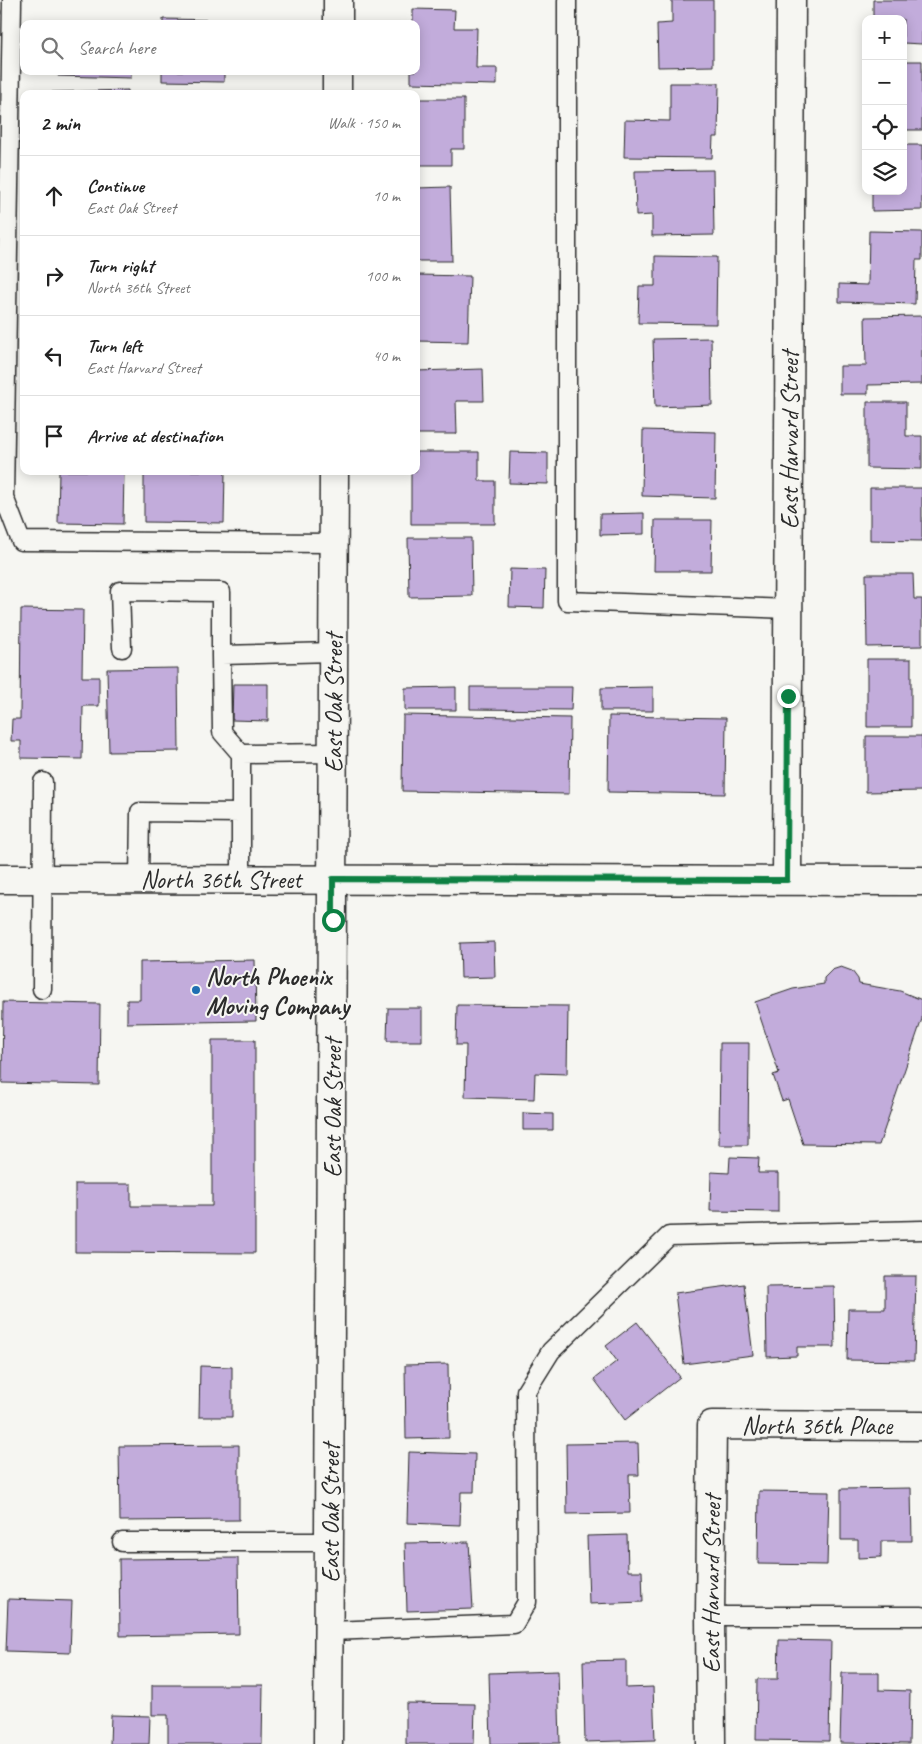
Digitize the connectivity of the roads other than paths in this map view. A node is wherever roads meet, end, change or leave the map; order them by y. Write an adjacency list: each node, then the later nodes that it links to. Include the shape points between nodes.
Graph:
1 (12, 0): 9 (lane)
2 (338, 0): 5 (street)
3 (567, 0): 11 (lane, via 566,601)
4 (791, 0): 11 (street, East Harvard Street)
5 (338, 20)
6 (337, 75): 7 (street)
7 (337, 90)
8 (334, 475): 10 (street, East Oak Street)
9 (2, 497): 10 (lane, via 21,541)
10 (334, 543): 13 (street, East Oak Street)
11 (788, 609): 24 (street, East Harvard Street)
12 (122, 648): 14 (lane, via 120,592 221,592)
13 (333, 652): 14 (lane); 15 (street, East Oak Street)
14 (221, 655): 16 (lane, via 222,732)
15 (333, 753): 16 (lane); 22 (street, East Oak Street)
16 (241, 754): 18 (lane)
17 (43, 782): 20 (lane)
18 (241, 813): 21 (lane, via 140,812); 23 (lane)
19 (0, 879): 20 (street, North 36th Street)
20 (42, 879): 21 (street, North 36th Street); 26 (lane)
21 (139, 879): 23 (street, North 36th Street)
22 (333, 879): 23 (street, North 36th Street); 24 (street, North 36th Street); 31 (street, East Oak Street)
23 (241, 880)
24 (787, 880): 25 (street, North 36th Street)
25 (922, 881)
26 (42, 989)
27 (922, 1230): 34 (lane, via 669,1236 551,1351 526,1391 527,1602 514,1624)
28 (712, 1425): 29 (street, North 36th Place); 32 (street, East Harvard Street)
29 (922, 1426)
30 (122, 1542): 31 (lane)
31 (330, 1542): 34 (street, East Oak Street)
32 (710, 1616): 33 (lane); 36 (street, East Harvard Street)
33 (922, 1616)
34 (330, 1631): 35 (street, East Oak Street)
35 (328, 1744)
36 (711, 1744)

